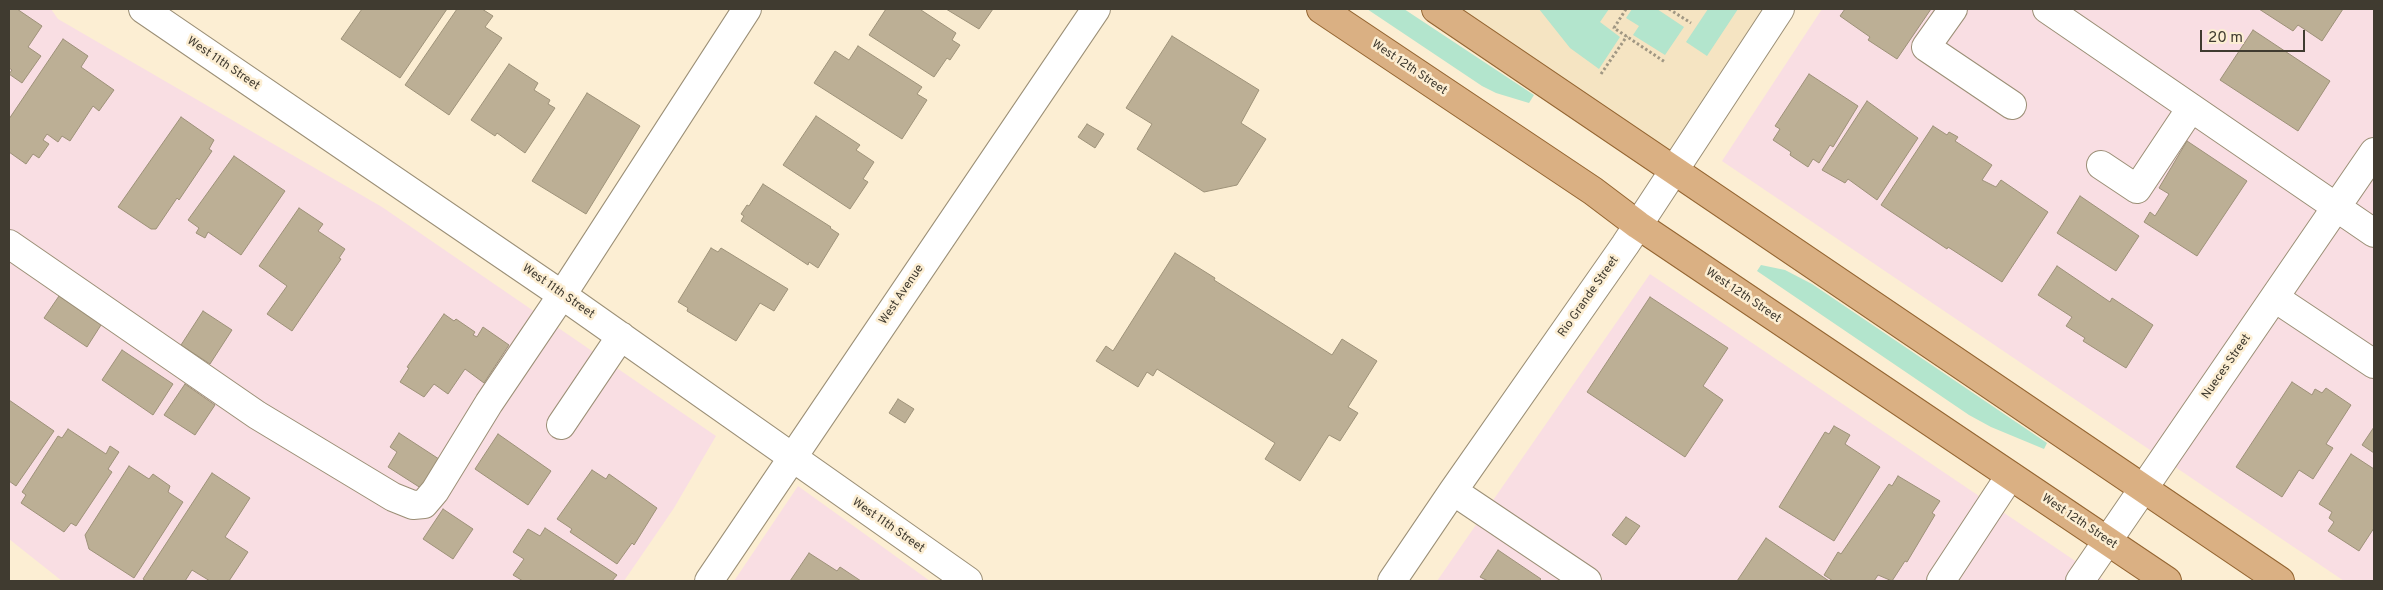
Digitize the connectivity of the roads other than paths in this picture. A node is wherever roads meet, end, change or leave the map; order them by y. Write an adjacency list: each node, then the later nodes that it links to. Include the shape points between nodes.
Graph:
1 (143, 9): 18 (street, West 11th Street)
2 (747, 9): 18 (street)
3 (1096, 9): 23 (street, West Avenue)
4 (1321, 9): 15 (main road, West 12th Street, via 1593,192)
5 (1436, 9): 13 (main road)
6 (1780, 9): 13 (street, Rio Grande Street)
7 (1953, 9): 9 (street, via 1926,47)
8 (2047, 9): 10 (street)
9 (2012, 105)
10 (2191, 108): 12 (street, via 2137,189); 14 (street)
11 (2374, 152): 14 (street, Nueces Street)
12 (2101, 164)
13 (1674, 169): 15 (street, Rio Grande Street); 25 (main road)
14 (2337, 209): 16 (street); 19 (street, Nueces Street)
15 (1638, 226): 24 (main road, West 12th Street); 26 (street, Rio Grande Street)
16 (2374, 233)
17 (9, 244): 18 (street, via 257,415 413,506 424,504 435,491)
18 (562, 294): 20 (street, West 11th Street)
19 (2275, 298): 21 (street); 25 (street, Nueces Street)
20 (620, 336): 22 (street); 23 (street, West 11th Street)
21 (2374, 364)
22 (561, 424)
23 (792, 458): 28 (street, West Avenue); 29 (street, West 11th Street)
24 (2010, 476): 27 (main road, West 12th Street); 32 (street)
25 (2142, 488): 27 (street, Nueces Street); 35 (main road)
26 (1452, 491): 30 (street, Rio Grande Street); 31 (street)
27 (2107, 540): 33 (street, Nueces Street); 34 (main road, West 12th Street)
28 (709, 581)
29 (968, 581)
30 (1392, 581)
31 (1588, 581)
32 (1941, 581)
33 (2080, 581)
34 (2167, 581)
35 (2280, 581)

